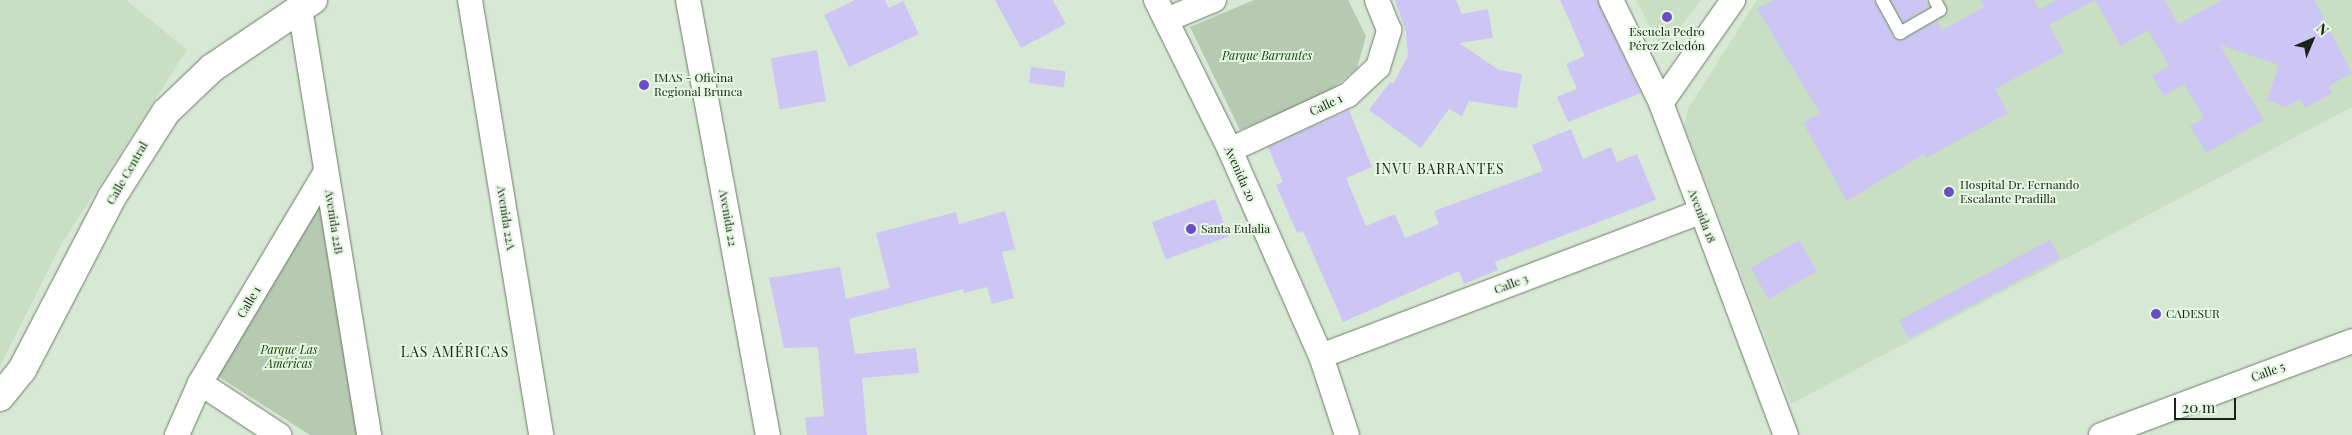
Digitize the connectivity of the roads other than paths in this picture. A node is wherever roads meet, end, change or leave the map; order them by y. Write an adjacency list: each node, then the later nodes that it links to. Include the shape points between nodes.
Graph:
1 (470, 0): 24 (street, Avenida 22A)
2 (688, 0): 20 (street, Avenida 22)
3 (1214, 0): 10 (street)
4 (1378, 0): 12 (street, Calle 1, via 1389,30 1378,67 1348,95)
5 (1611, 0): 11 (street, Avenida 18)
6 (1733, 0): 11 (street)
7 (1882, 0): 8 (lane, via 1900,33 1940,10)
8 (1935, 0)
9 (307, 4): 13 (street, Avenida 22B); 18 (main road, Calle Central, via 212,68 166,112 112,198 22,370)
10 (1161, 10): 12 (street, Avenida 20)
11 (1661, 103): 14 (street, Avenida 18)
12 (1230, 150): 16 (street, Avenida 20)
13 (326, 172): 17 (street, Calle 1); 23 (street, Avenida 22B)
14 (1701, 212): 16 (street, Calle 3); 19 (street, Avenida 18)
15 (2352, 341): 27 (street, Calle 5)
16 (1321, 356): 25 (street, Avenida 20)
17 (200, 383): 21 (street, Calle 1); 22 (street)
18 (0, 397)
19 (1783, 427): 26 (street)
20 (762, 434)
21 (177, 435)
22 (279, 435)
23 (369, 435)
24 (541, 435)
25 (1347, 435)
26 (1802, 435)
27 (2101, 435)

